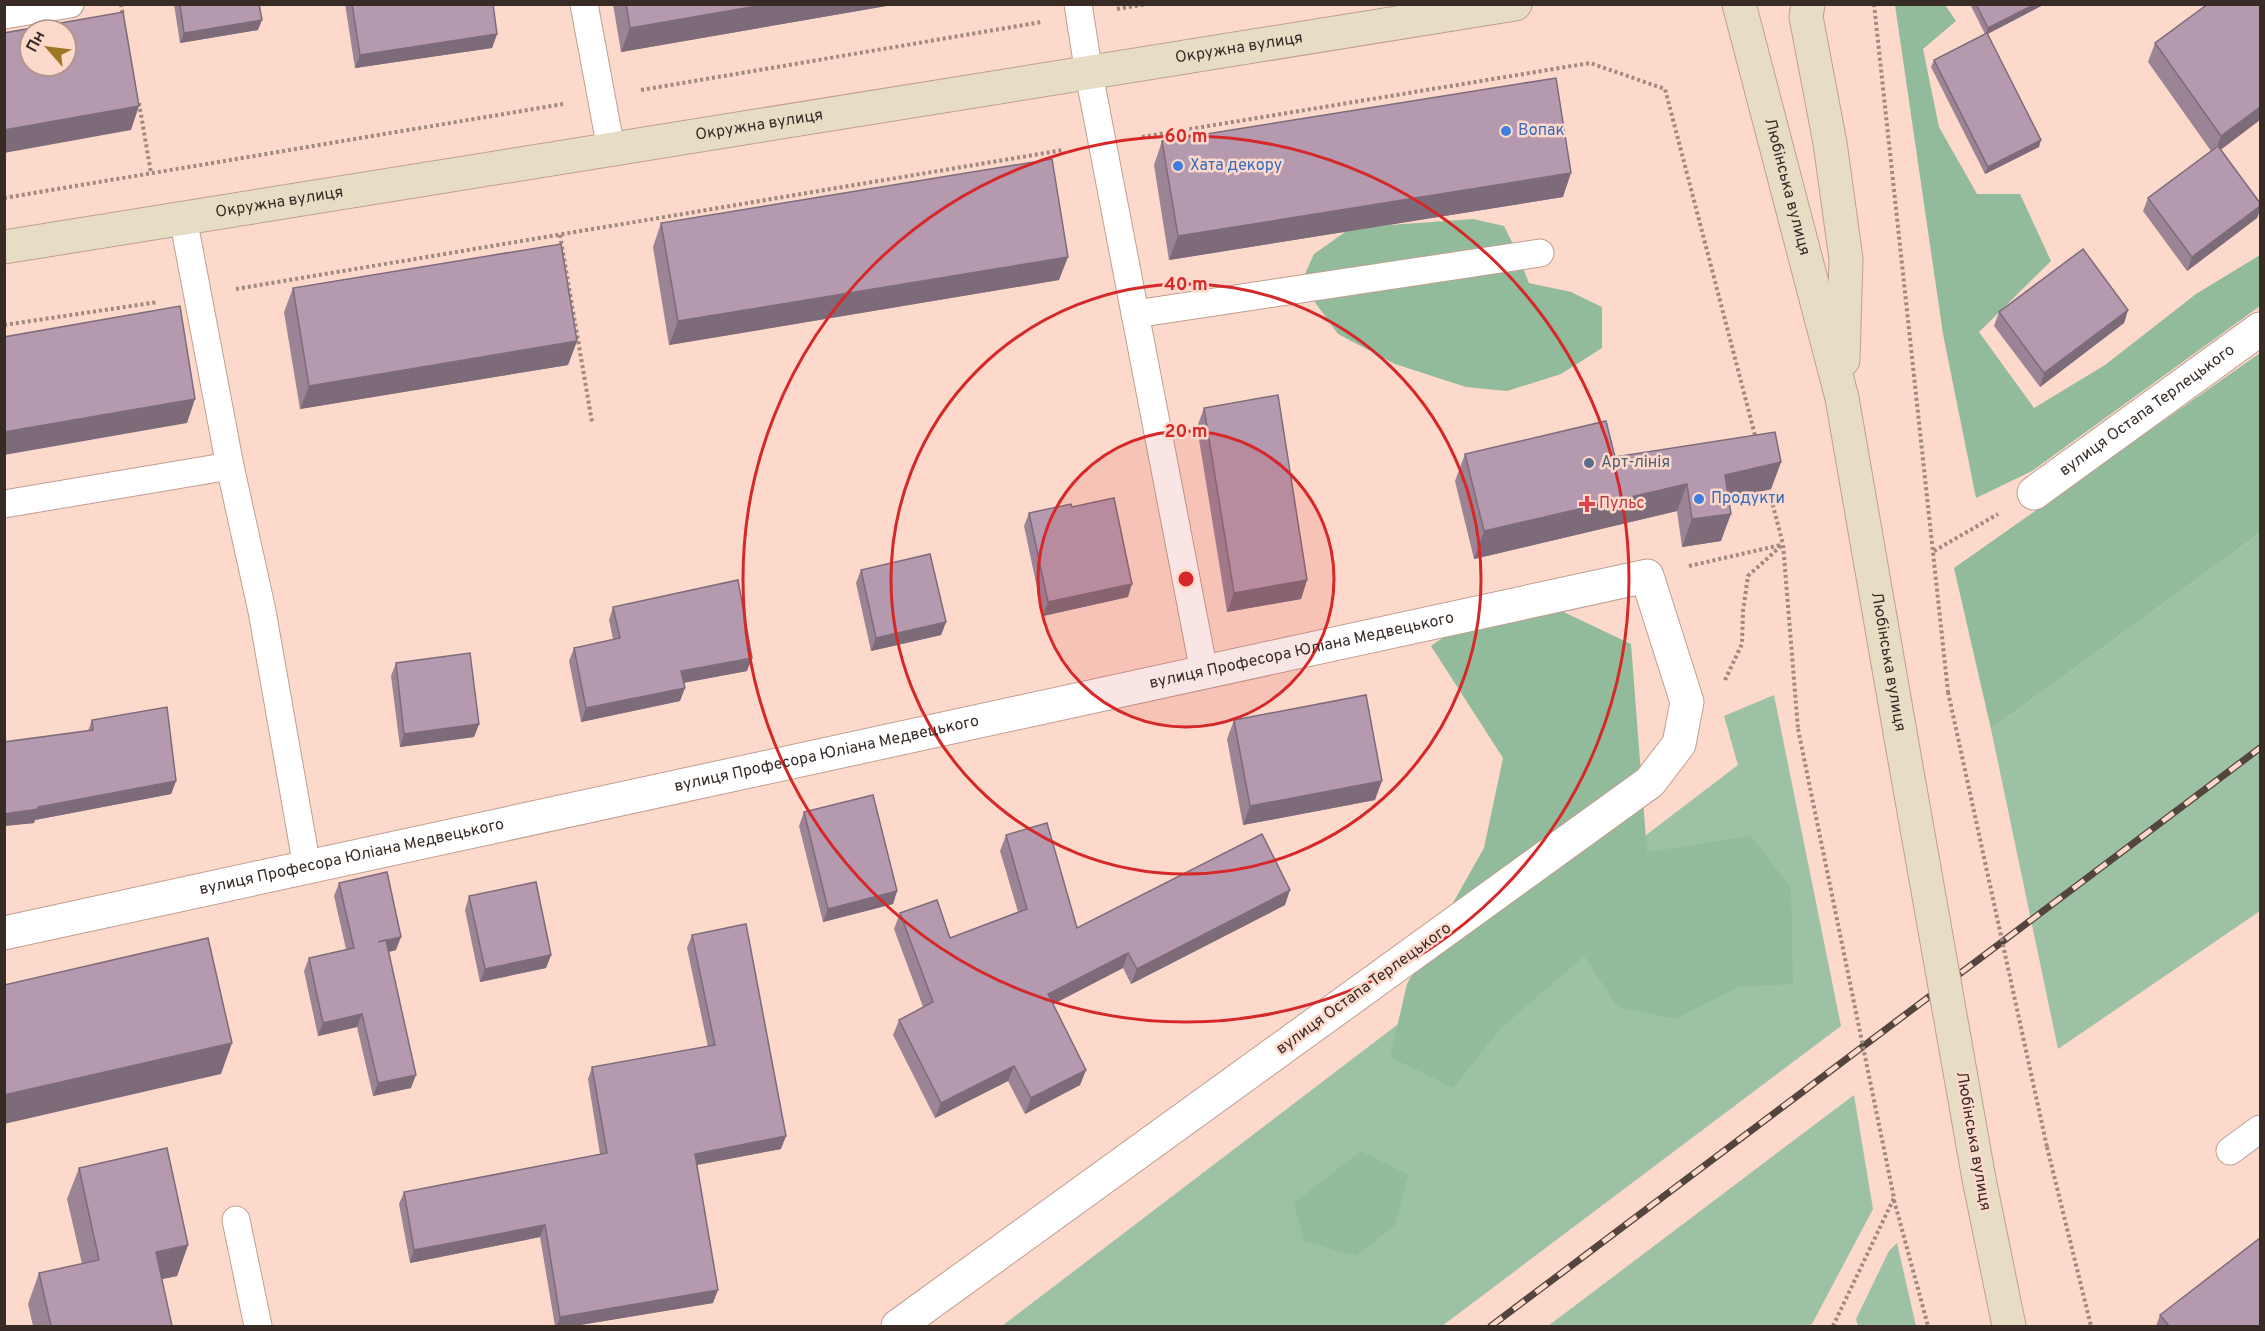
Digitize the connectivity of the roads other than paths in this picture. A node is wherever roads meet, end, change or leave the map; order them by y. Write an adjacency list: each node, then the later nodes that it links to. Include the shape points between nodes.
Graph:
1 (70, 4): 7 (lane)
2 (584, 4): 9 (lane)
3 (1078, 4): 8 (lane)
4 (1515, 4): 8 (main road, Окружна вулиця)
5 (1739, 4): 15 (main road, Любінська вулиця)
6 (1808, 4): 15 (main road, via 1806,17 1830,143 1846,260)
7 (4, 15)
8 (1089, 74): 9 (main road, Окружна вулиця); 13 (lane)
9 (611, 149): 10 (main road, Окружна вулиця)
10 (183, 218): 11 (main road, Окружна вулиця); 16 (lane)
11 (4, 247)
12 (1540, 253): 13 (lane)
13 (1135, 314): 20 (lane)
14 (2260, 329): 17 (street, вулиця Остапа Терлецького)
15 (1842, 398): 28 (main road, Любінська вулиця, bridge, via 1979,1179)
16 (230, 466): 18 (lane); 21 (lane, via 262,611)
17 (2034, 493)
18 (4, 504)
19 (1647, 576): 20 (street, вулиця Професора Юліана Медвецького); 27 (street, вулиця Остапа Терлецького, via 1687,702 1679,744 1650,782)
20 (1204, 672): 21 (street, вулиця Професора Юліана Медвецького)
21 (307, 867): 22 (street, вулиця Професора Юліана Медвецького)
22 (4, 933)
23 (2260, 1129): 24 (lane)
24 (2230, 1151)
25 (236, 1220): 26 (lane)
26 (258, 1326)
27 (898, 1326)
28 (2009, 1326)

